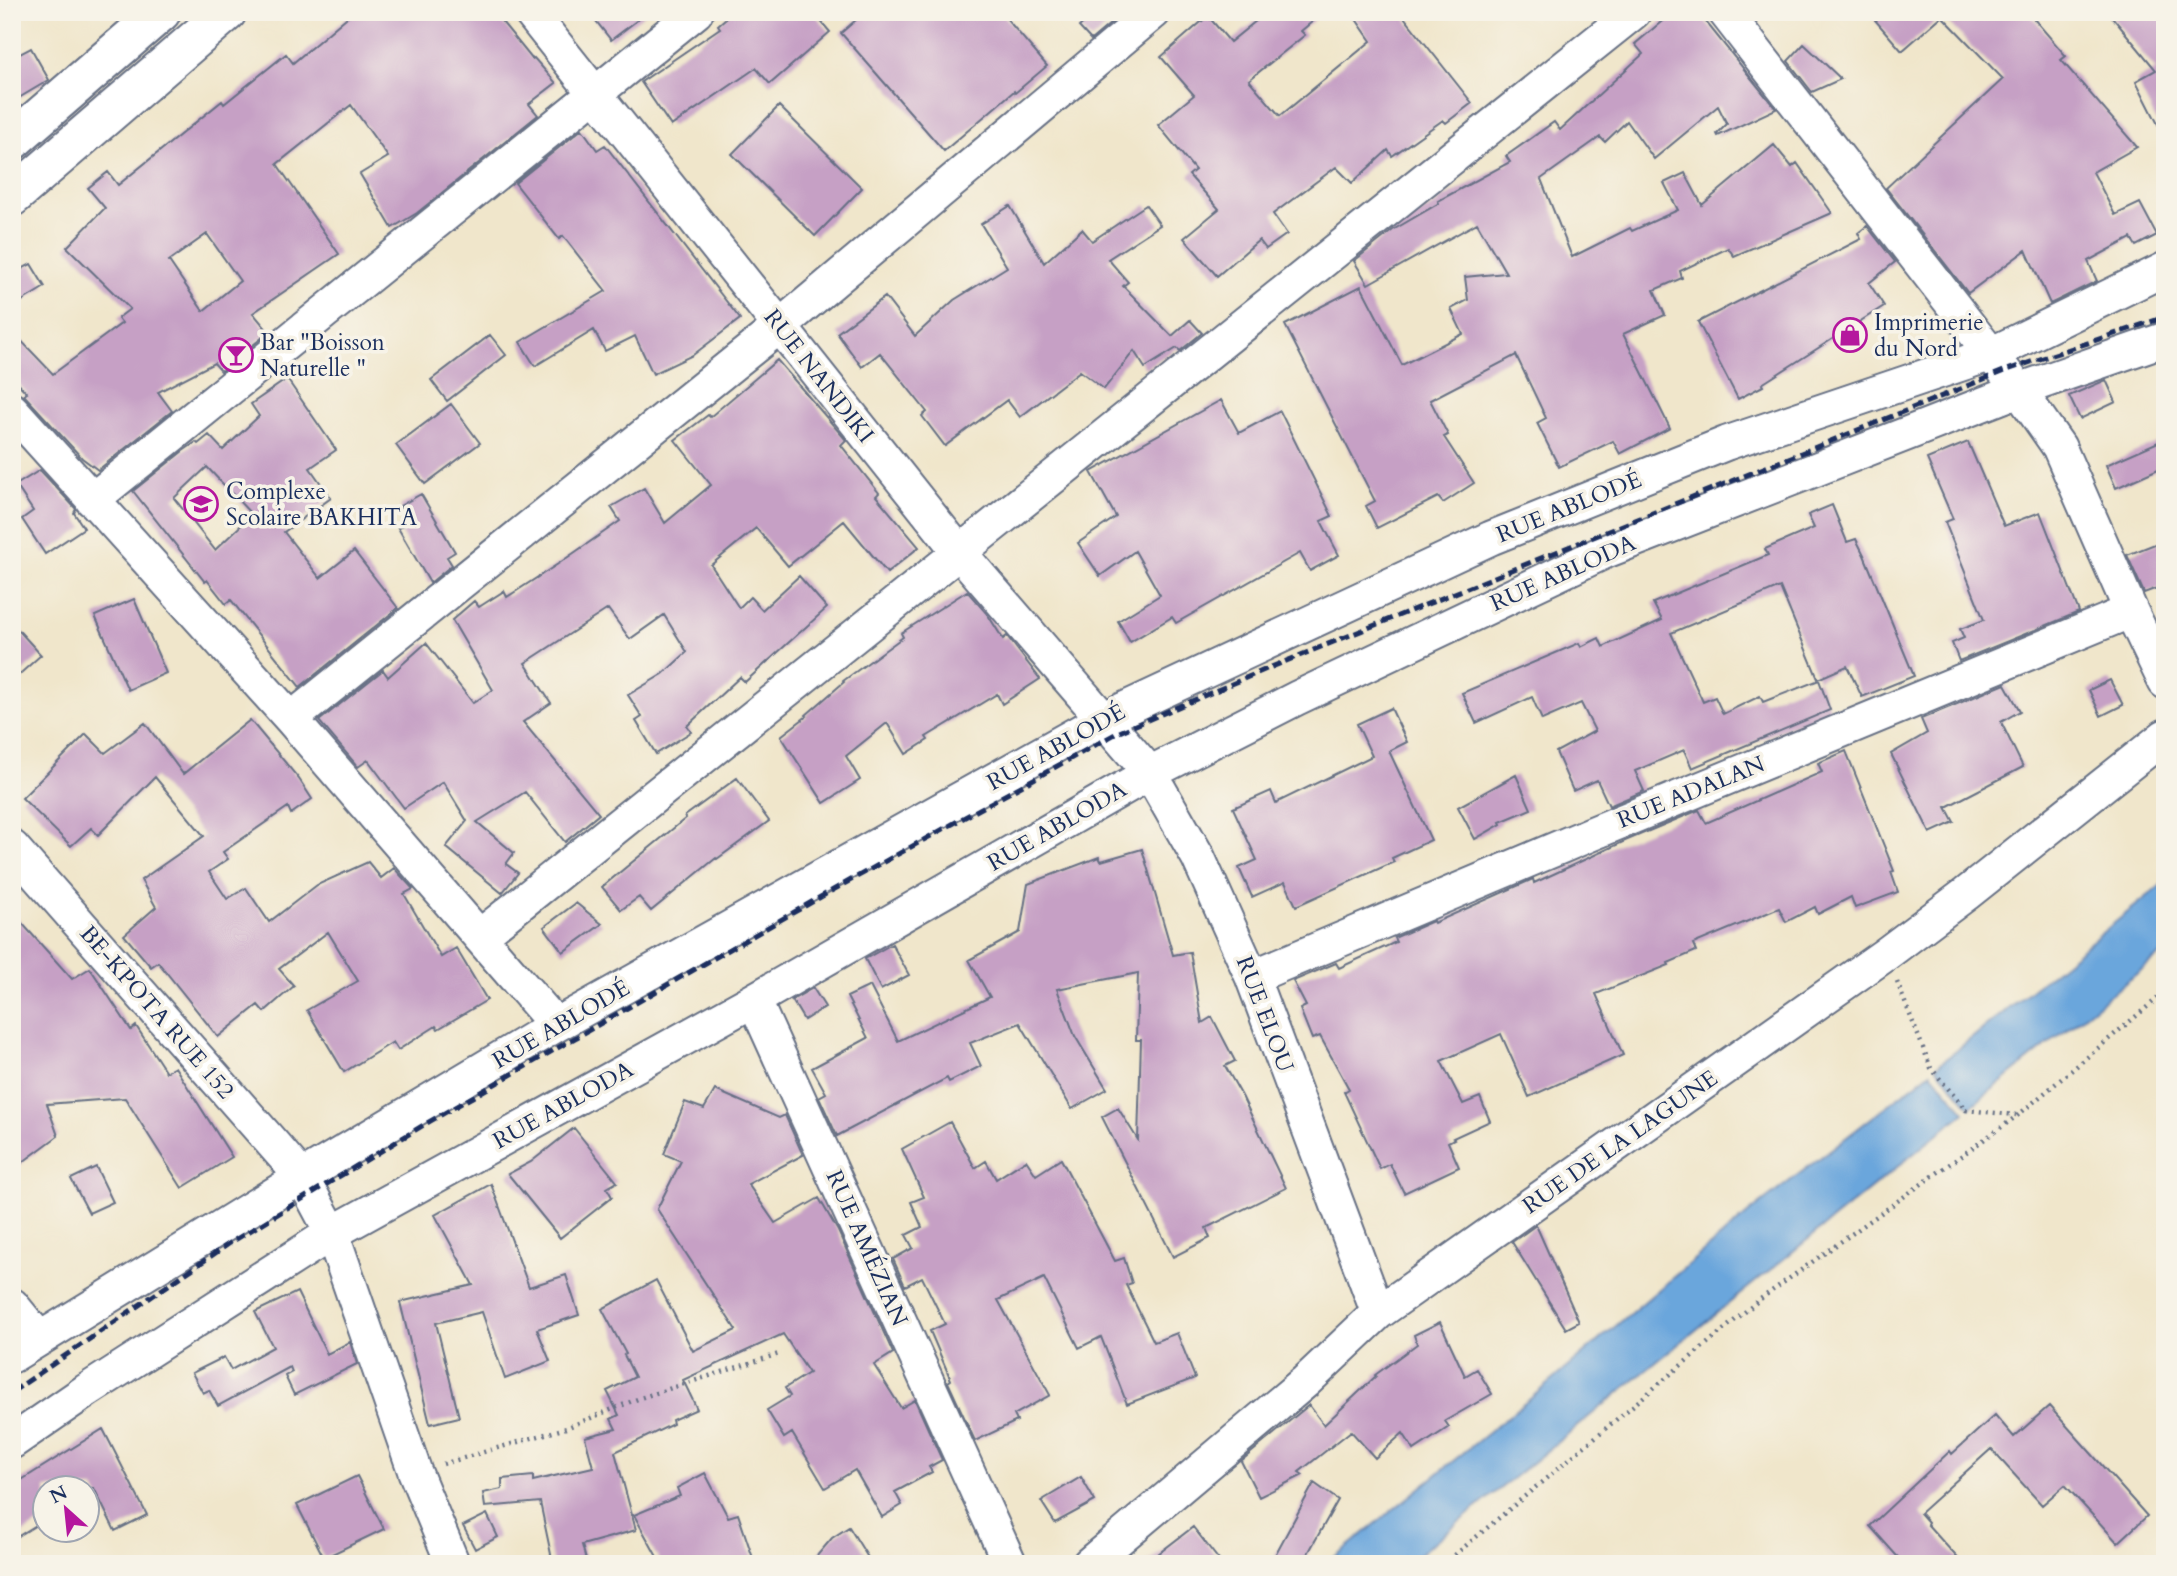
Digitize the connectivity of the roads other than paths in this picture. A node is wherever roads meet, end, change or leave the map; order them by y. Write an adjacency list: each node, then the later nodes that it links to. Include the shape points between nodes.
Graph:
1 (161, 12): 9 (main road)
2 (227, 12): 10 (main road)
3 (530, 12): 8 (street, RUE NANDIKI)
4 (696, 12): 8 (street)
5 (1154, 12): 12 (street)
6 (1634, 12): 18 (street)
7 (1725, 12): 14 (street)
8 (595, 93): 12 (street, RUE NANDIKI); 17 (street)
9 (12, 141)
10 (12, 197)
11 (2165, 269): 14 (street, RUE ABLODÉ)
12 (780, 326): 18 (street, RUE NANDIKI); 21 (street)
13 (2165, 339): 15 (street, RUE ABLODA)
14 (1991, 354): 15 (street); 22 (street, RUE ABLODÉ, via 1727,443 1491,538)
15 (2019, 390): 19 (street, via 2059,447); 24 (street, RUE ABLODA, via 1604,552)
16 (12, 410): 17 (street)
17 (92, 499): 21 (street)
18 (960, 553): 22 (street, RUE NANDIKI); 26 (street)
19 (2131, 611): 20 (street); 27 (street, RUE ADALAN)
20 (2165, 682)
21 (291, 719): 26 (street)
22 (1110, 726): 24 (street, RUE ELOU); 29 (street, RUE ABLODÉ)
23 (2165, 736): 33 (street, RUE DE LA LAGUNE, via 1886,954)
24 (1150, 773): 27 (street, RUE ELOU, via 1198,856); 28 (street, RUE ABLODA)
25 (12, 847): 30 (street, BE-KPOTA RUE 152)
26 (480, 936): 29 (street)
27 (1252, 977): 33 (street, RUE ELOU)
28 (754, 1000): 31 (street, RUE ABLODA); 38 (street, RUE AMÉZIAN)
29 (556, 1025): 30 (street, RUE ABLODÉ)
30 (302, 1177): 31 (street, BE-KPOTA RUE 152); 34 (street, RUE ABLODÉ)
31 (332, 1233): 36 (street, RUE ABLODA); 37 (street, BE-KPOTA RUE 152, via 415,1472)
32 (12, 1305): 34 (street)
33 (1378, 1313): 39 (street, RUE DE LA LAGUNE, via 1306,1381)
34 (39, 1338): 35 (street, RUE ABLODÉ)
35 (12, 1356)
36 (12, 1442)
37 (453, 1564)
38 (1010, 1564)
39 (1089, 1564)

